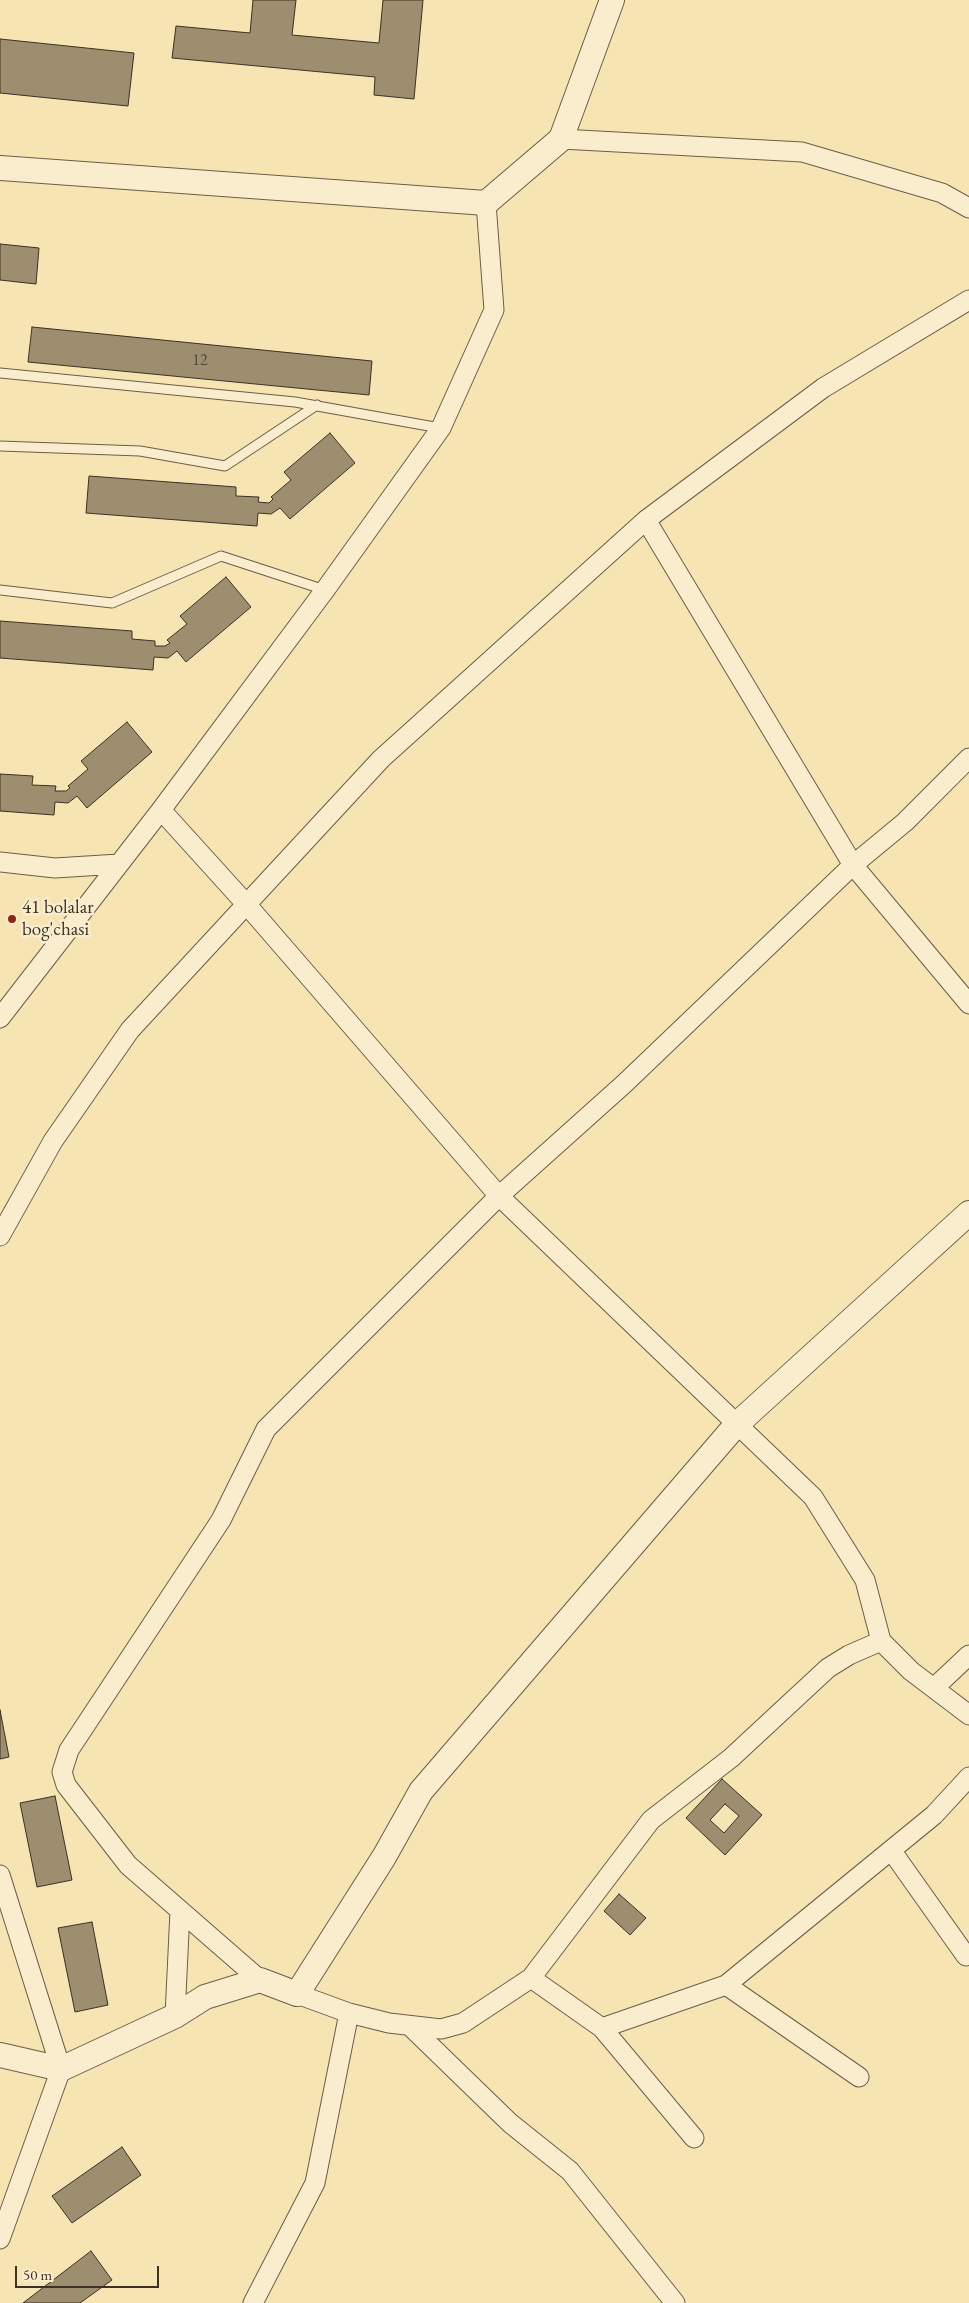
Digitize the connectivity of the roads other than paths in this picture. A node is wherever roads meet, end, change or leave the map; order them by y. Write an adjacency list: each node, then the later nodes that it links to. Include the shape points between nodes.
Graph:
1 (612, 0): 2 (street)
2 (561, 139): 4 (street); 5 (street, via 802,152 942,193)
3 (0, 168): 4 (street)
4 (486, 203): 9 (street, via 494,310)
5 (969, 208)
6 (969, 300): 11 (street, via 823,388)
7 (0, 373): 8 (lane)
8 (317, 405): 9 (lane); 10 (lane, via 225,466 140,451)
9 (440, 428): 13 (street)
10 (0, 446)
11 (646, 520): 18 (street); 19 (street, via 381,759)
12 (0, 590): 13 (lane, via 112,603 221,556)
13 (325, 590): 15 (street)
14 (969, 758): 18 (street, via 905,822)
15 (161, 810): 17 (street); 19 (street)
16 (0, 862): 17 (street, via 55,868)
17 (118, 864): 21 (street)
18 (852, 866): 20 (street); 22 (street, via 624,1084)
19 (247, 905): 22 (street); 24 (street, via 130,1030 54,1141)
20 (969, 1004)
21 (0, 1018)
22 (499, 1196): 25 (street); 33 (street, via 266,1429 220,1520 66,1756 62,1772 66,1785 128,1865)
23 (969, 1213): 25 (street)
24 (0, 1236)
25 (736, 1426): 26 (street, via 813,1497 865,1580); 38 (street, via 421,1791 384,1857)
26 (881, 1641): 28 (street, via 911,1671); 35 (street, via 828,1668 731,1758 651,1820)
27 (969, 1655): 28 (street)
28 (934, 1688): 29 (street)
29 (969, 1715)
30 (969, 1777): 31 (street, via 934,1815)
31 (891, 1850): 34 (street); 37 (street)
32 (0, 1875): 44 (street)
33 (180, 1911): 36 (street); 40 (street)
34 (966, 1956)
35 (531, 1978): 41 (street, via 462,2023 441,2029); 42 (street)
36 (260, 1980): 38 (street); 40 (street, via 205,1997)
37 (726, 1985): 42 (street); 45 (street)
38 (297, 1994): 39 (street)
39 (349, 2013): 41 (street); 48 (street, via 315,2183)
40 (175, 2016): 44 (street)
41 (410, 2026): 49 (street, via 510,2123 570,2171)
42 (602, 2028): 46 (street)
43 (0, 2055): 44 (street)
44 (61, 2069): 47 (street)
45 (859, 2077)
46 (694, 2138)
47 (0, 2239)
48 (253, 2303)
49 (675, 2303)

